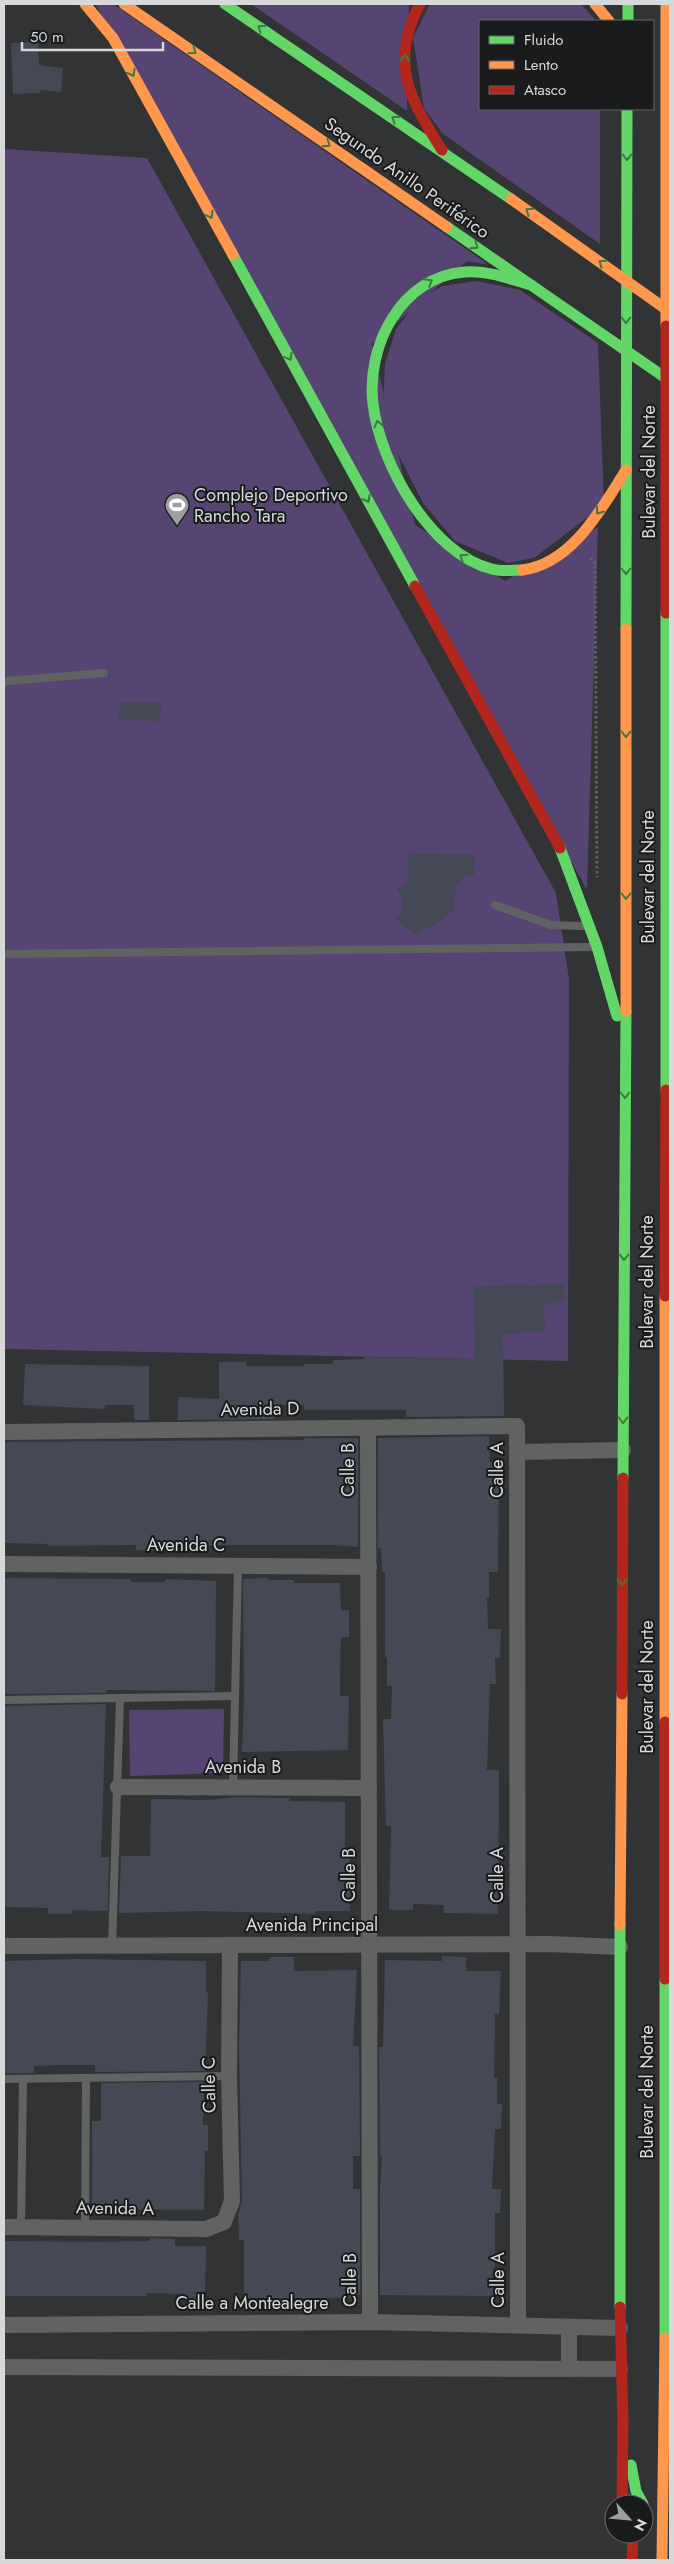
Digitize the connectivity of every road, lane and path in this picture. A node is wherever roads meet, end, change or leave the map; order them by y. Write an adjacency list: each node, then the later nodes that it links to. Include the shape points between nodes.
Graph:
1 (85, 4): 23 (main road, one-way to 23, via 109,32 561,850)
2 (124, 4): 13 (main road, Segundo Anillo Periférico, one-way to 13)
3 (225, 4): 11 (main road, one-way to 3)
4 (420, 4): 11 (main road, one-way to 4, via 418,114 404,71 406,35)
5 (595, 4): 8 (main road)
6 (628, 4): 9 (main road)
7 (666, 4): 12 (main road, Bulevar del Norte)
8 (608, 20)
9 (628, 20)
10 (628, 110): 16 (main road, Bulevar del Norte, one-way to 16)
11 (442, 150): 14 (main road, one-way to 11)
12 (668, 164): 18 (main road, Bulevar del Norte)
13 (531, 285): 15 (main road, Segundo Anillo Periférico); 17 (main road, one-way to 13, via 537,567 509,572 476,566 448,547 416,510 385,454 373,405 375,363 387,325 408,295 440,275 477,271)
14 (670, 312)
15 (670, 381)
16 (626, 470): 17 (main road, one-way to 17); 30 (main road, Bulevar del Norte, one-way to 30)
17 (575, 543): 21 (path, via 595,563)
18 (668, 565): 27 (main road, Bulevar del Norte)
19 (104, 673): 20 (lane, via 6,681)
20 (4, 684)
21 (597, 879)
22 (495, 904): 23 (lane, via 551,925)
23 (589, 926): 24 (main road)
24 (597, 947): 25 (lane); 30 (main road)
25 (4, 954)
26 (670, 964): 27 (main road)
27 (665, 978): 28 (main road, Bulevar del Norte)
28 (667, 991): 29 (main road, Bulevar del Norte)
29 (668, 1008): 67 (main road, Bulevar del Norte)
30 (626, 1046): 34 (main road, Bulevar del Norte, one-way to 34)
31 (517, 1426): 32 (street, Avenida D); 35 (street, Calle A)
32 (368, 1428): 33 (street, Avenida D); 38 (street, Calle B)
33 (4, 1432)
34 (623, 1450): 35 (street); 50 (main road, Bulevar del Norte, one-way to 50)
35 (518, 1452): 45 (street, Calle A)
36 (4, 1564): 37 (street, Avenida C)
37 (238, 1566): 38 (street, Avenida C); 39 (lane)
38 (369, 1566): 44 (street, Calle B)
39 (235, 1696): 40 (lane); 43 (lane)
40 (120, 1698): 41 (lane); 42 (lane)
41 (4, 1700)
42 (118, 1787): 43 (street, Avenida B); 49 (lane)
43 (233, 1787): 44 (street, Avenida B)
44 (369, 1788): 47 (street, Calle B)
45 (517, 1944): 47 (street, Avenida Principal); 50 (street, Avenida Principal); 60 (street, Calle A)
46 (230, 1945): 47 (street, Avenida Principal); 49 (street, Avenida Principal); 51 (street, Calle C)
47 (369, 1945): 59 (street, Calle B)
48 (4, 1946): 49 (street, Avenida Principal)
49 (112, 1946)
50 (620, 1947): 63 (main road, Bulevar del Norte)
51 (229, 2076): 52 (lane); 55 (street, Calle C, via 232,2201)
52 (86, 2078): 54 (lane); 58 (lane)
53 (4, 2079): 54 (lane)
54 (23, 2079): 57 (lane)
55 (224, 2222): 58 (street, Avenida A, via 206,2229)
56 (4, 2227): 57 (street, Avenida A)
57 (22, 2227): 58 (street, Avenida A)
58 (85, 2228)
59 (370, 2322): 60 (street, Calle a Montealegre); 61 (street, Calle a Montealegre)
60 (518, 2324): 62 (street, Calle a Montealegre)
61 (4, 2325)
62 (569, 2327): 63 (street, Calle a Montealegre); 65 (street)
63 (620, 2328): 66 (main road, Bulevar del Norte)
64 (4, 2367): 65 (street)
65 (569, 2369): 66 (street)
66 (620, 2370): 69 (main road, Bulevar del Norte)
67 (664, 2402): 68 (main road); 70 (main road, Bulevar del Norte)
68 (670, 2413)
69 (623, 2422): 71 (main road, Bulevar del Norte); 72 (main road, via 630,2427 632,2478)
70 (667, 2488): 73 (main road); 75 (main road, Bulevar del Norte)
71 (622, 2494)
72 (639, 2494)
73 (654, 2497)
74 (654, 2511): 75 (main road)
75 (666, 2520): 80 (main road, Bulevar del Norte)
76 (622, 2544): 78 (main road)
77 (633, 2544): 79 (main road)
78 (622, 2560)
79 (632, 2560)
80 (662, 2560)

